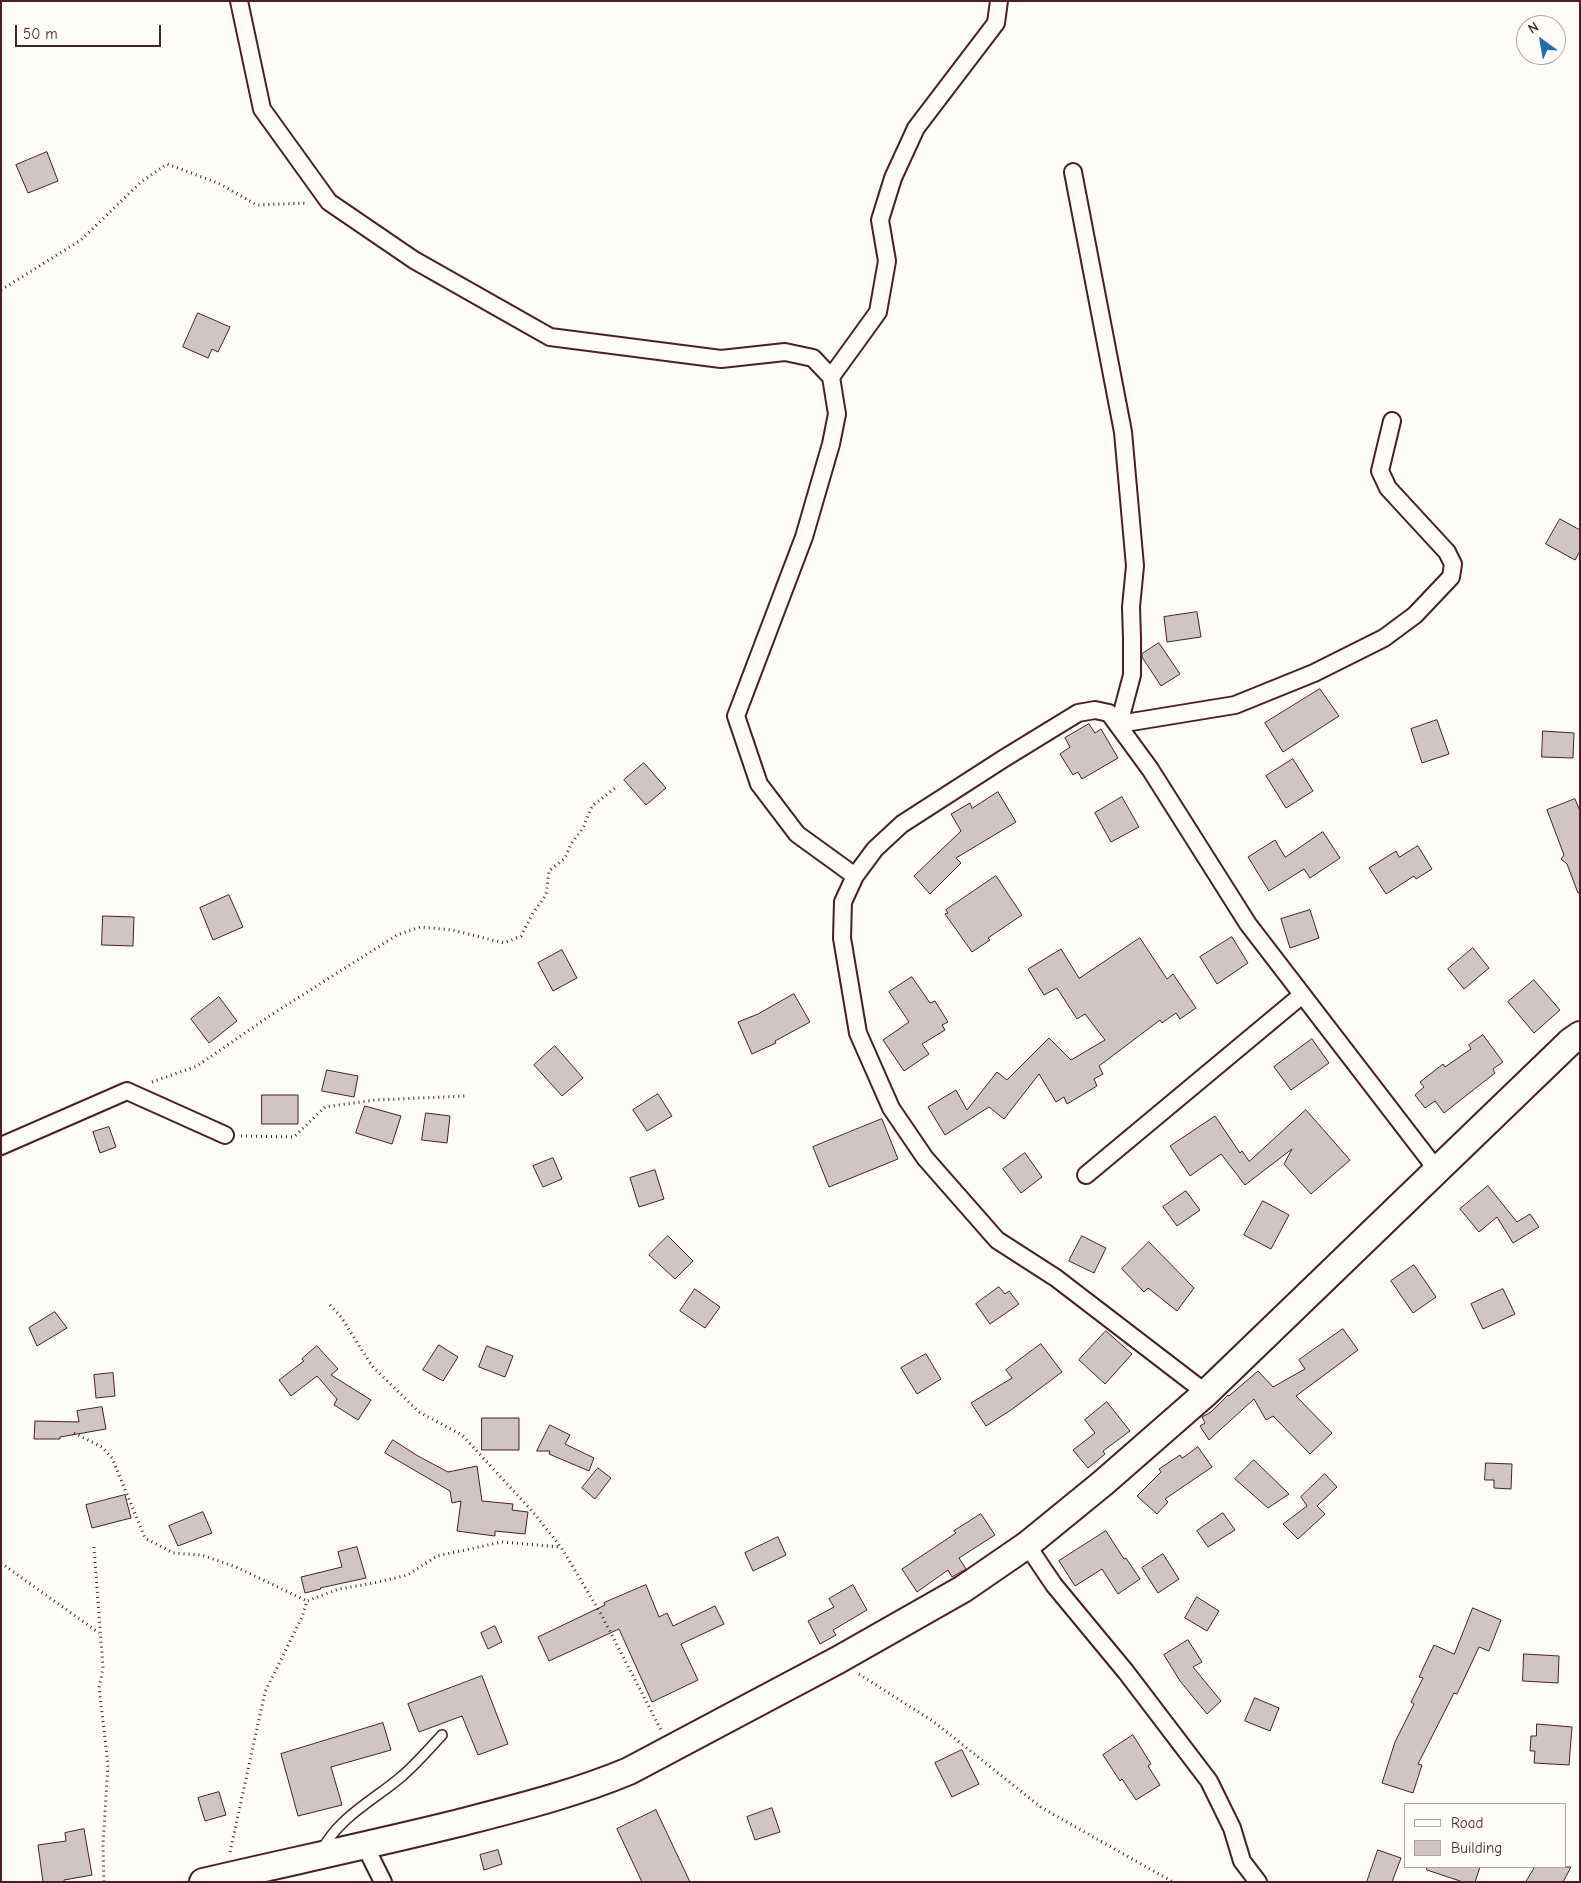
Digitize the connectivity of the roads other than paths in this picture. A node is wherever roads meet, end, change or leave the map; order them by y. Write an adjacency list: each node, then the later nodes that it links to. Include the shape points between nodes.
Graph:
1 (239, 1): 4 (street, via 262,109 329,202 414,260 550,337 721,359 786,352 813,358)
2 (999, 1): 4 (street, via 996,23 916,128 893,178 880,220 888,261 878,312)
3 (1073, 172): 6 (street, via 1123,432 1135,566 1130,607 1132,675)
4 (831, 377): 7 (street, via 837,414 828,453 804,537 736,716 759,784 796,834)
5 (1392, 421): 6 (street, via 1380,471 1388,488 1447,552 1453,564 1451,577 1415,615 1384,638 1314,674 1235,705)
6 (1119, 724): 7 (street, via 1102,710 1078,713 902,824 875,849); 8 (street, via 1248,924)
7 (854, 876): 14 (street, via 843,902 842,938 858,1033 891,1108 925,1158 997,1240 1056,1278)
8 (1302, 995): 12 (street); 13 (street)
9 (1580, 1035): 12 (main road)
10 (225, 1135): 11 (street, via 127,1091)
11 (1, 1146)
12 (1437, 1170): 14 (main road)
13 (1086, 1175)
14 (1206, 1393): 15 (main road)
15 (1028, 1545): 17 (main road, via 963,1589 838,1660 629,1770 545,1801); 21 (street, via 1054,1585 1210,1781 1232,1828 1242,1861)
16 (442, 1735): 18 (lane, via 403,1776 343,1822)
17 (364, 1846): 18 (main road); 20 (street)
18 (319, 1856): 19 (main road)
19 (214, 1879)
20 (383, 1882)
21 (1258, 1882)

